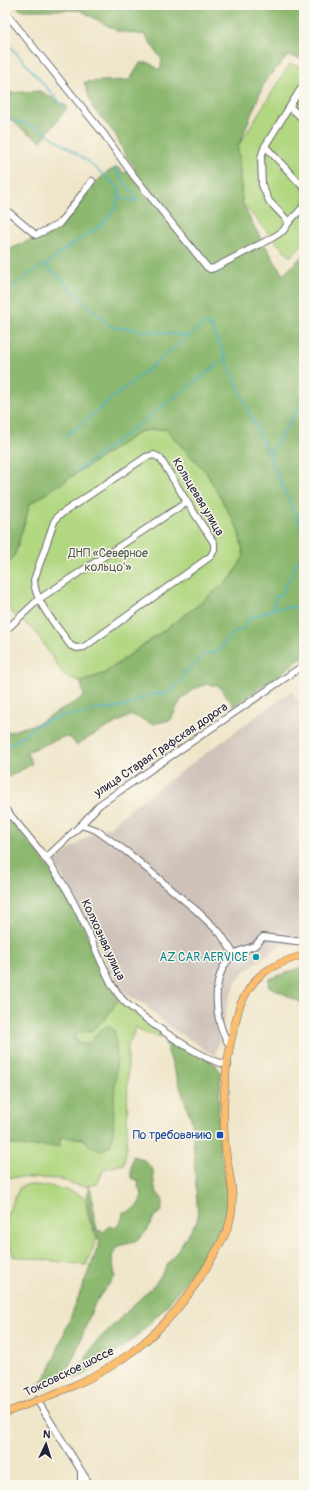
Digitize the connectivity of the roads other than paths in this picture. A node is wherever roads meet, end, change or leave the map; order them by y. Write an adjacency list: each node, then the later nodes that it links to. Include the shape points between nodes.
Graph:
1 (5, 12): 10 (street, via 207,267 214,268 264,244 283,230)
2 (304, 91): 3 (street, via 300,90)
3 (290, 107): 4 (street); 5 (street)
4 (304, 120)
5 (265, 146): 7 (street); 10 (street, via 261,157 262,185 269,201)
6 (92, 180): 9 (street, via 59,224 36,235)
7 (304, 188)
8 (304, 206): 10 (street)
9 (5, 209)
10 (289, 222)
11 (187, 502): 12 (street); 12 (street, Кольцевая улица, via 160,458 154,455 146,457 58,516 34,580); 12 (street, Кольцевая улица, via 214,543 211,556 84,647 72,646)
12 (38, 600): 13 (street)
13 (5, 631)
14 (304, 665): 16 (street, улица Старая Графская дорога, via 99,805)
15 (5, 809): 17 (street, Колхозная улица)
16 (81, 825): 17 (street, улица Старая Графская дорога); 19 (street, via 96,830 127,852 197,911 220,933)
17 (45, 859): 22 (street, Колхозная улица, via 67,891 112,985 126,1003 206,1058)
18 (304, 942): 19 (street, via 263,937 254,945)
19 (234, 954): 21 (street, via 223,968 218,983 217,1003 221,1030)
20 (304, 955): 21 (main road, Токсовское шоссе, via 276,964 261,974 240,1004)
21 (230, 1046): 22 (main road, Токсовское шоссе)
22 (228, 1065): 23 (main road, Токсовское шоссе, via 225,1142 233,1199 232,1212 229,1226 205,1270 172,1315 140,1346 105,1369)
23 (37, 1400): 24 (main road, Токсовское шоссе); 25 (street)
24 (5, 1413)
25 (81, 1471): 26 (street); 27 (street)
26 (81, 1485)
27 (90, 1485)

